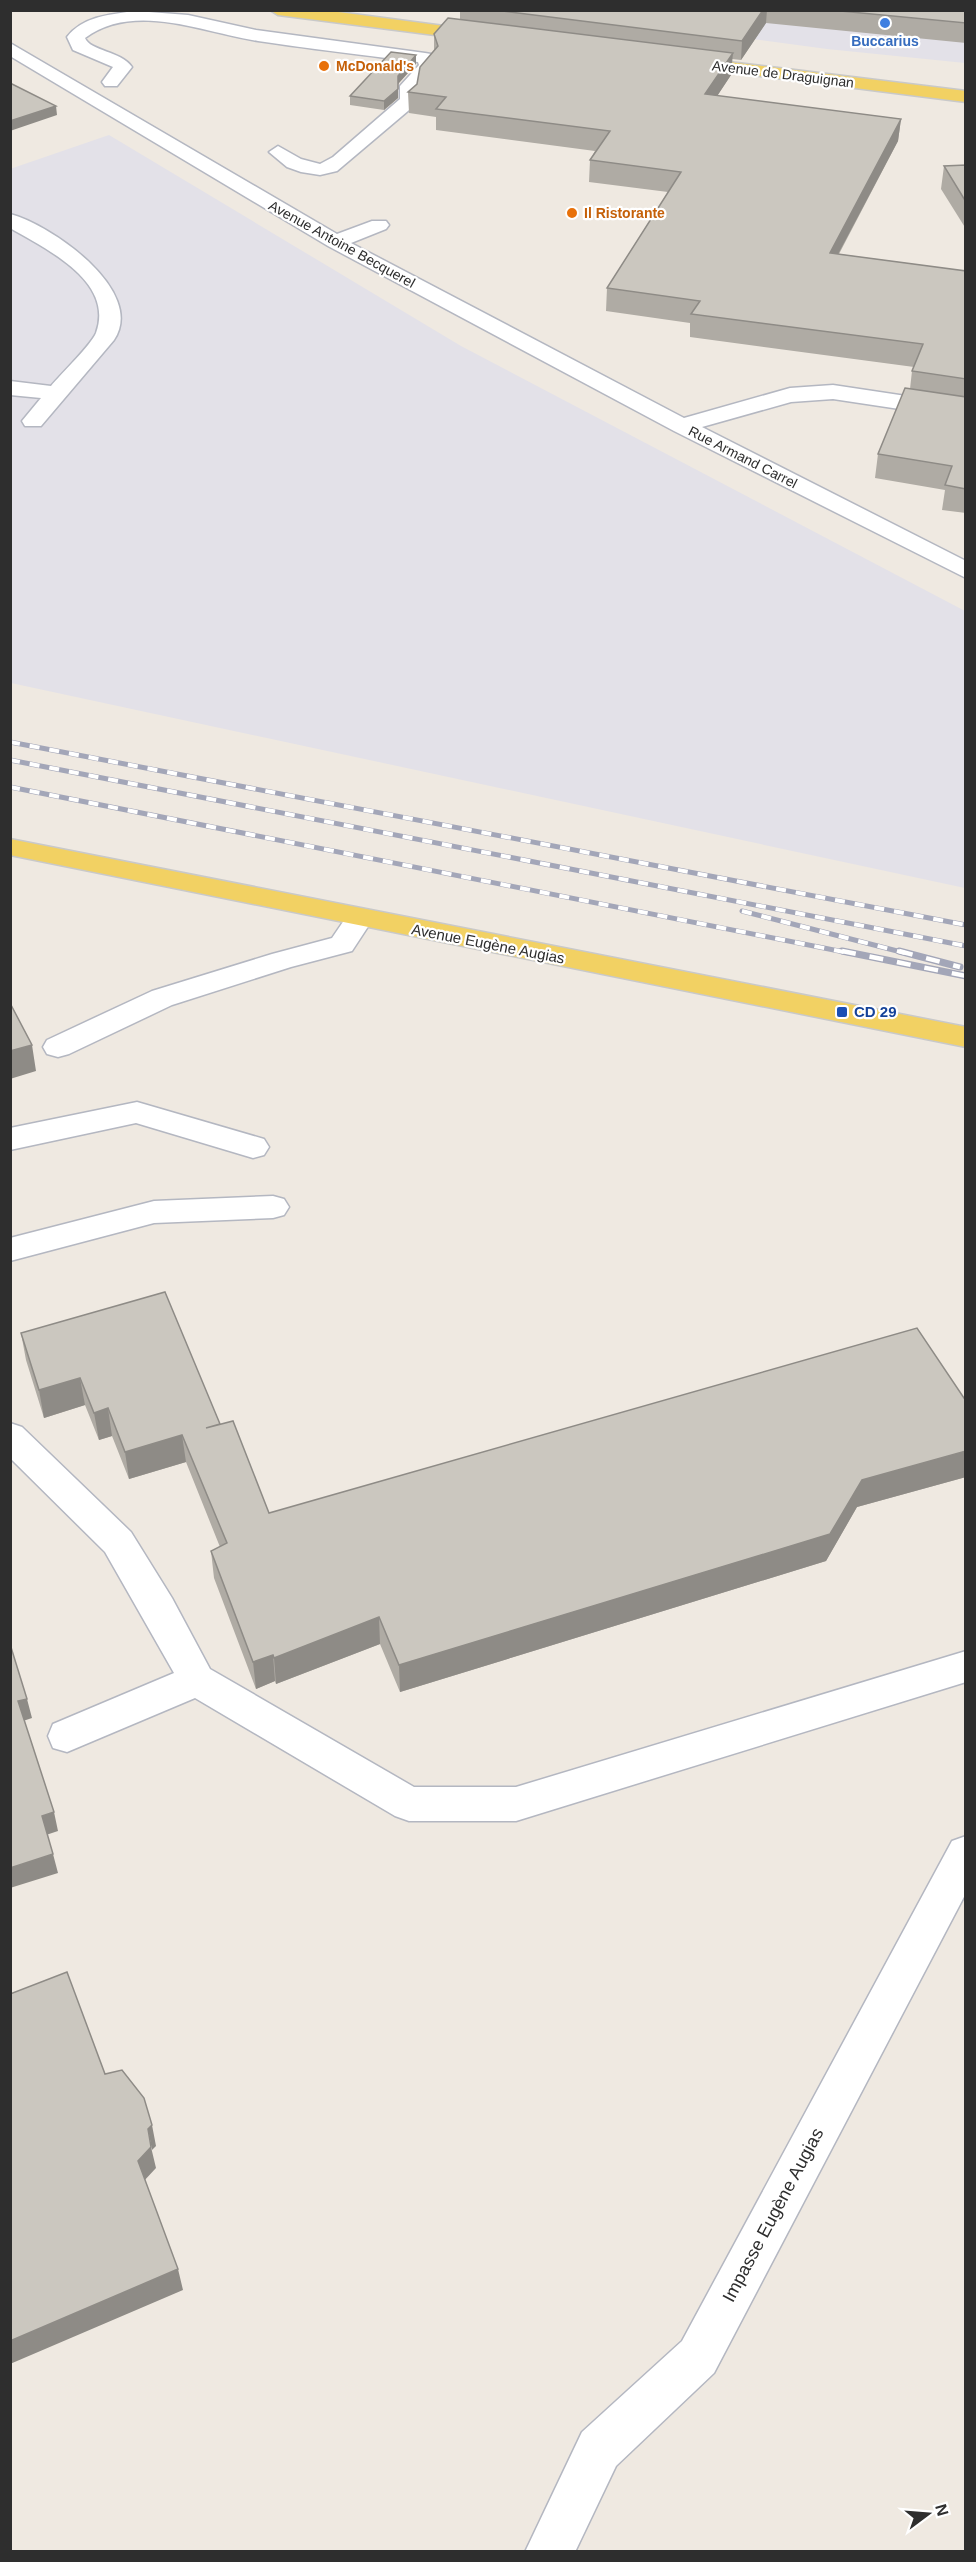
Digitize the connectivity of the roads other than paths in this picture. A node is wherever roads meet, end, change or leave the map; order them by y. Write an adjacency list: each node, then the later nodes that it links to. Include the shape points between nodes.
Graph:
1 (278, 10): 2 (main road, via 499,32)
2 (376, 10)
3 (10, 48): 10 (street, Avenue Antoine Becquerel)
4 (111, 82): 7 (street, via 123,67 79,46 76,37 85,28 119,17 228,27 255,35 425,58 428,66 409,86 409,101 374,129 341,164 313,169 292,163)
5 (966, 83): 6 (main road, Avenue de Draguignan, via 674,54)
6 (966, 97)
7 (278, 152)
8 (10, 220): 12 (street, via 63,250 96,279 110,307 106,335)
9 (379, 225): 10 (street)
10 (335, 242): 15 (street, Avenue Antoine Becquerel)
11 (10, 388): 12 (street)
12 (57, 393): 14 (street)
13 (966, 412): 15 (street, Rue Armand Carrel, via 833,392 790,395)
14 (33, 421)
15 (682, 426): 16 (street, Rue Armand Carrel)
16 (966, 571)
17 (10, 847): 18 (main road, Avenue Eugène Augias)
18 (359, 918): 19 (main road, Avenue Eugène Augias); 20 (street, via 342,945 162,998)
19 (966, 1037)
20 (58, 1047)
21 (10, 1139): 22 (street, via 136,1112)
22 (253, 1147)
23 (273, 1207): 24 (street, via 154,1212)
24 (10, 1250)
25 (10, 1436): 27 (street, via 118,1542)
26 (966, 1666): 27 (street, via 516,1804 409,1804)
27 (196, 1680): 28 (street)
28 (67, 1737)
29 (966, 1853): 30 (street, Impasse Eugène Augias, via 698,2356 599,2449)
30 (549, 2552)

